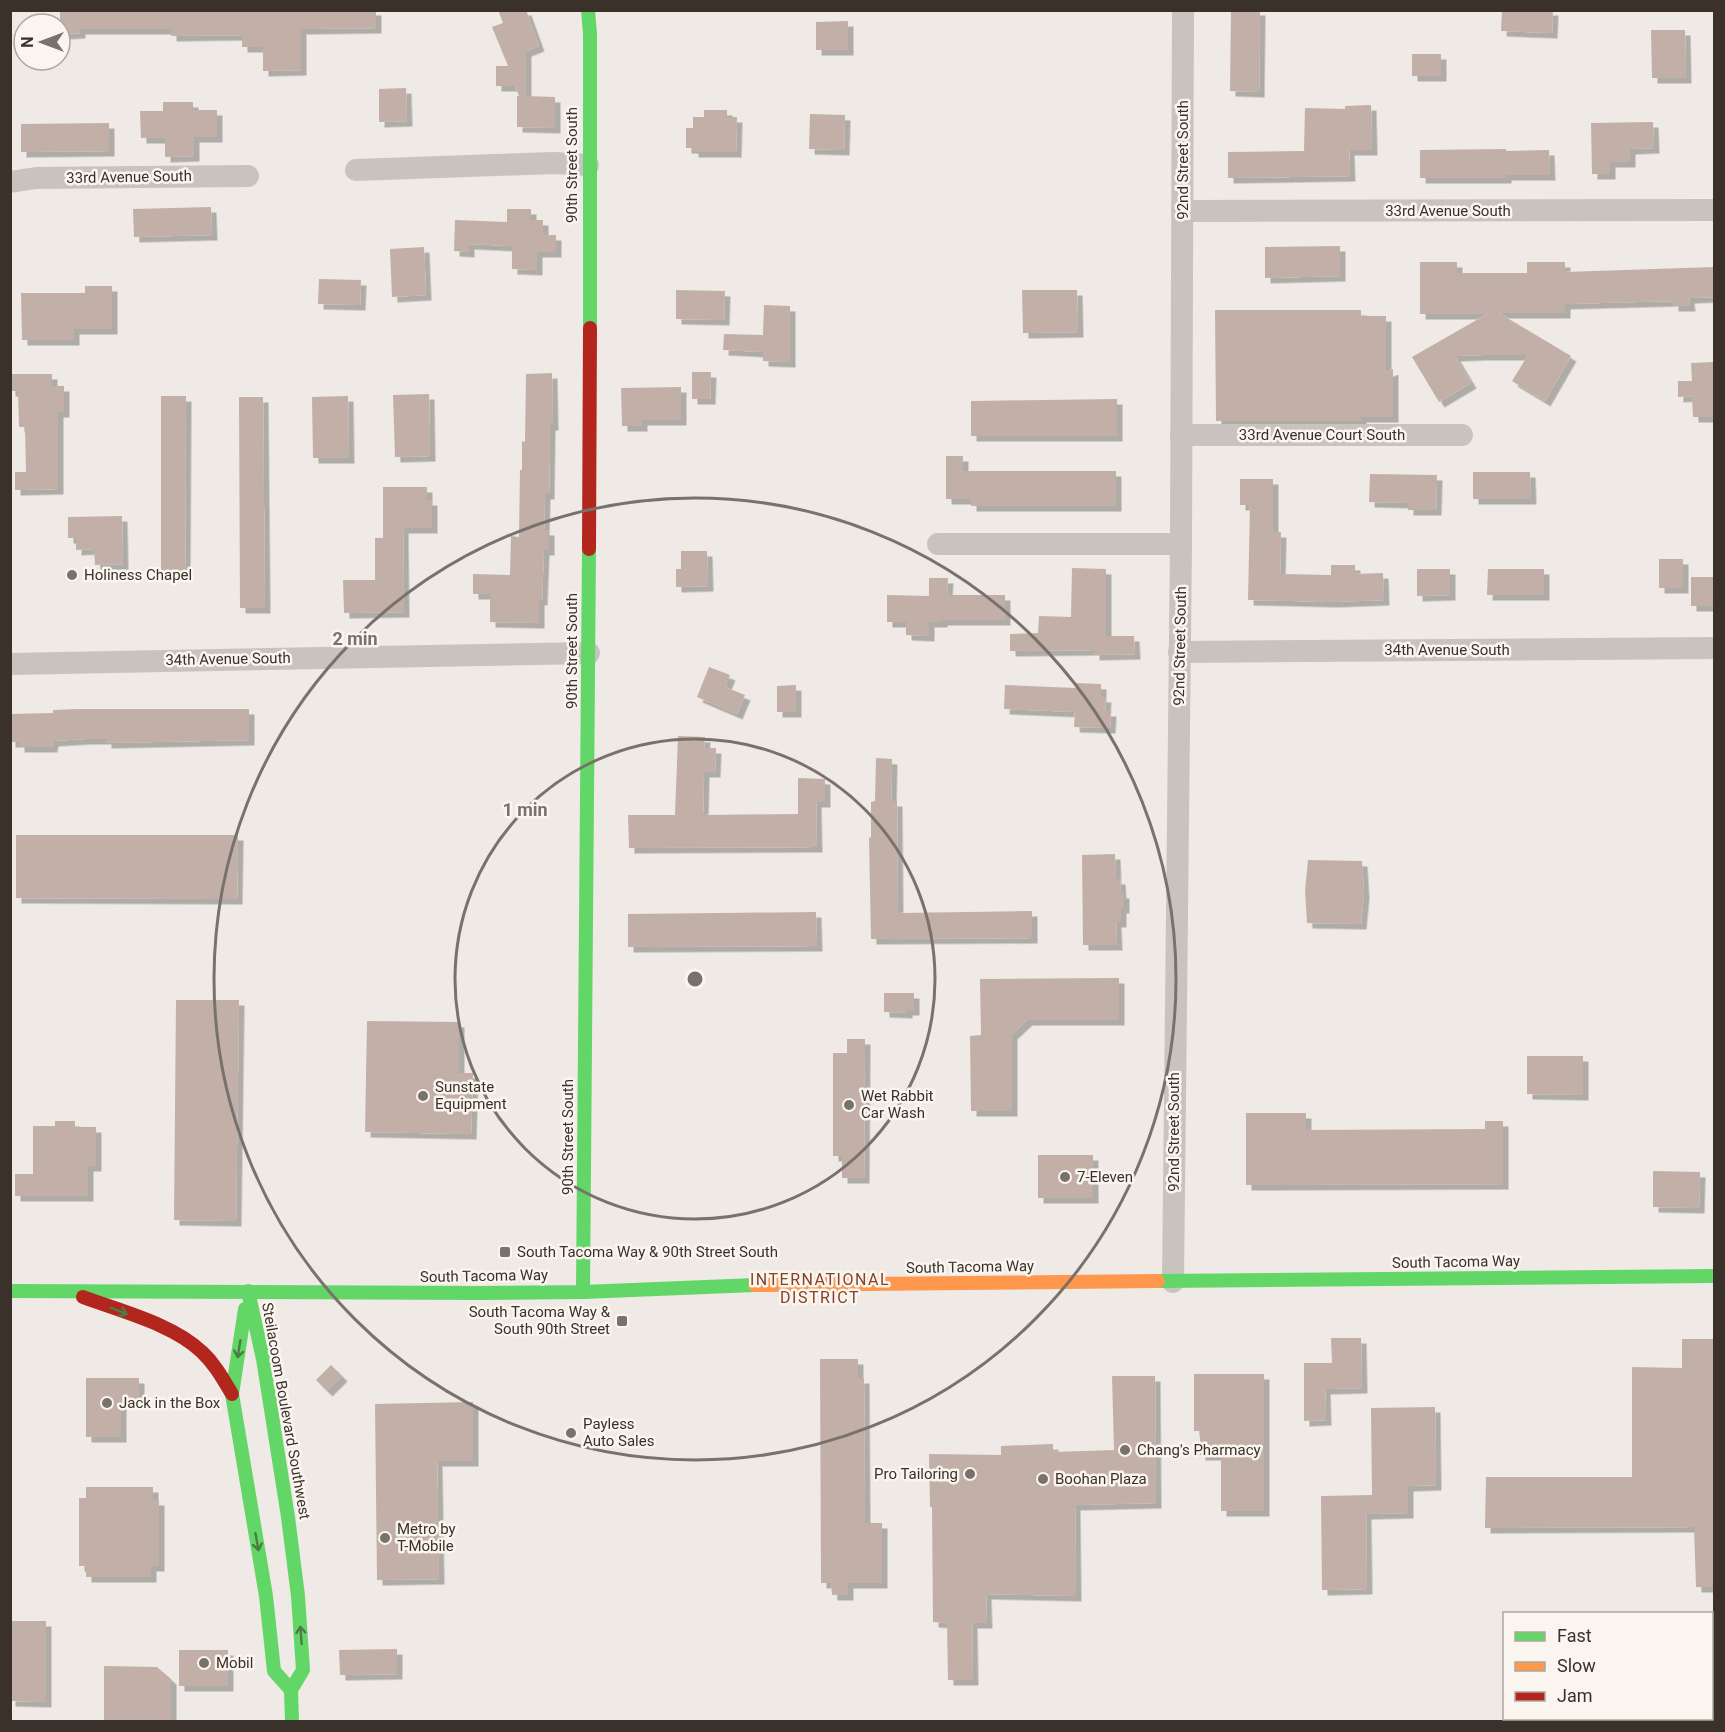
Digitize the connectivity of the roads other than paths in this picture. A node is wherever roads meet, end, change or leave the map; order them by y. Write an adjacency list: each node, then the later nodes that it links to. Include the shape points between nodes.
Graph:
1 (588, 10): 3 (main road, 90th Street South)
2 (1183, 10): 8 (street, 92nd Street South)
3 (588, 165): 4 (street); 15 (main road, 90th Street South)
4 (356, 170)
5 (248, 176): 6 (street, 33rd Avenue South, via 36,178)
6 (10, 182)
7 (1714, 210): 8 (street, 33rd Avenue South)
8 (1182, 212): 9 (street, 92nd Street South)
9 (1181, 435): 10 (street, 33rd Avenue Court South); 11 (street, 92nd Street South)
10 (1462, 435)
11 (1181, 543): 12 (street); 14 (street, 92nd Street South)
12 (938, 544)
13 (1714, 648): 14 (street, 34th Avenue South)
14 (1179, 652): 18 (street, 92nd Street South)
15 (589, 653): 16 (street, 34th Avenue South); 22 (main road, 90th Street South)
16 (10, 664)
17 (1714, 1276): 18 (main road, South Tacoma Way)
18 (1173, 1282): 22 (main road, South Tacoma Way, via 727,1285)
19 (64, 1290): 20 (main road, South Tacoma Way); 21 (main road, South Tacoma Way); 23 (main road, one-way to 23, via 176,1334 200,1349)
20 (10, 1291)
21 (248, 1291): 22 (main road, South Tacoma Way); 23 (main road, Steilacoom Boulevard Southwest, one-way to 23); 24 (main road, Steilacoom Boulevard Southwest, one-way to 21, via 303,1670 298,1596 269,1393)
22 (583, 1292)
23 (232, 1394): 24 (main road, Steilacoom Boulevard Southwest, one-way to 24, via 266,1596 274,1671)
24 (291, 1690): 25 (main road, Steilacoom Boulevard Southwest)
25 (292, 1722)

